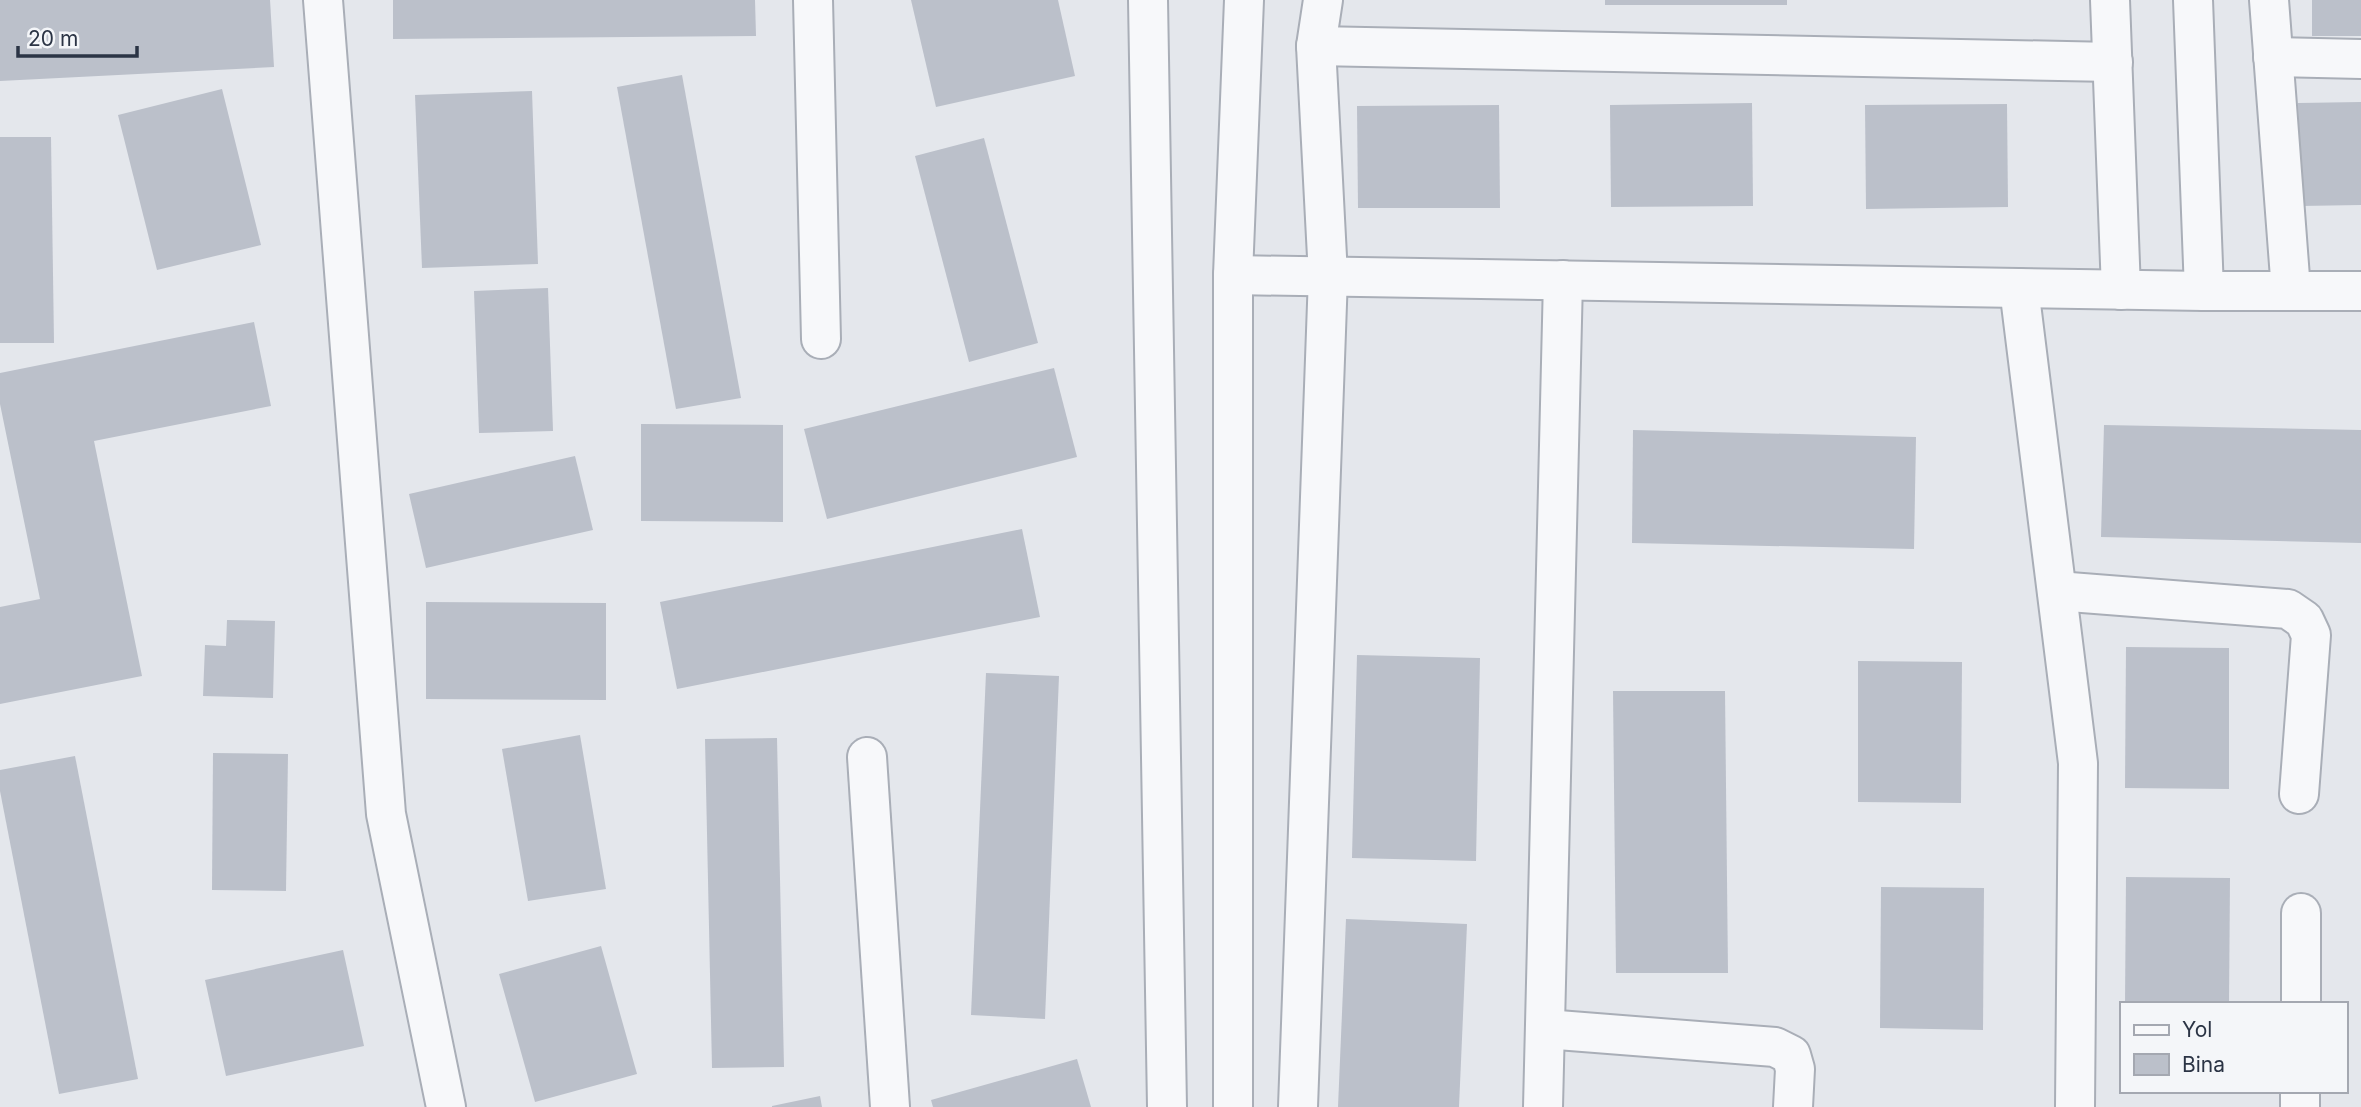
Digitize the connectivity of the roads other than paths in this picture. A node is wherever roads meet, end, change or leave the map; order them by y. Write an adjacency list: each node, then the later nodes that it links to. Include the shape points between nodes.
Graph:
1 (323, 0): 28 (street, via 386,814)
2 (813, 0): 21 (street)
3 (1148, 0): 30 (street)
4 (1244, 0): 13 (street)
5 (1323, 0): 9 (street)
6 (2110, 0): 12 (street)
7 (2193, 0): 18 (street)
8 (2269, 0): 10 (street)
9 (1316, 46): 12 (street); 14 (street)
10 (2273, 57): 11 (street); 19 (street)
11 (2361, 59)
12 (2113, 61): 17 (street)
13 (1233, 275): 14 (street); 31 (street)
14 (1328, 276): 15 (street); 32 (street)
15 (1563, 280): 16 (street); 27 (street)
16 (2019, 288): 17 (street); 22 (street)
17 (2121, 290): 18 (street)
18 (2204, 291): 19 (street)
19 (2291, 291): 20 (street)
20 (2361, 291)
21 (821, 340)
22 (2057, 591): 24 (street, via 2288,609 2304,620 2311,635); 35 (street, via 2078,763)
23 (867, 758): 29 (street)
24 (2299, 794)
25 (2301, 913): 26 (street)
26 (2301, 1002)
27 (1545, 1029): 33 (street); 34 (street, via 1775,1047 1791,1055)
28 (446, 1107)
29 (890, 1107)
30 (1167, 1107)
31 (1233, 1107)
32 (1298, 1107)
33 (1543, 1107)
34 (1793, 1107)
35 (2075, 1107)

